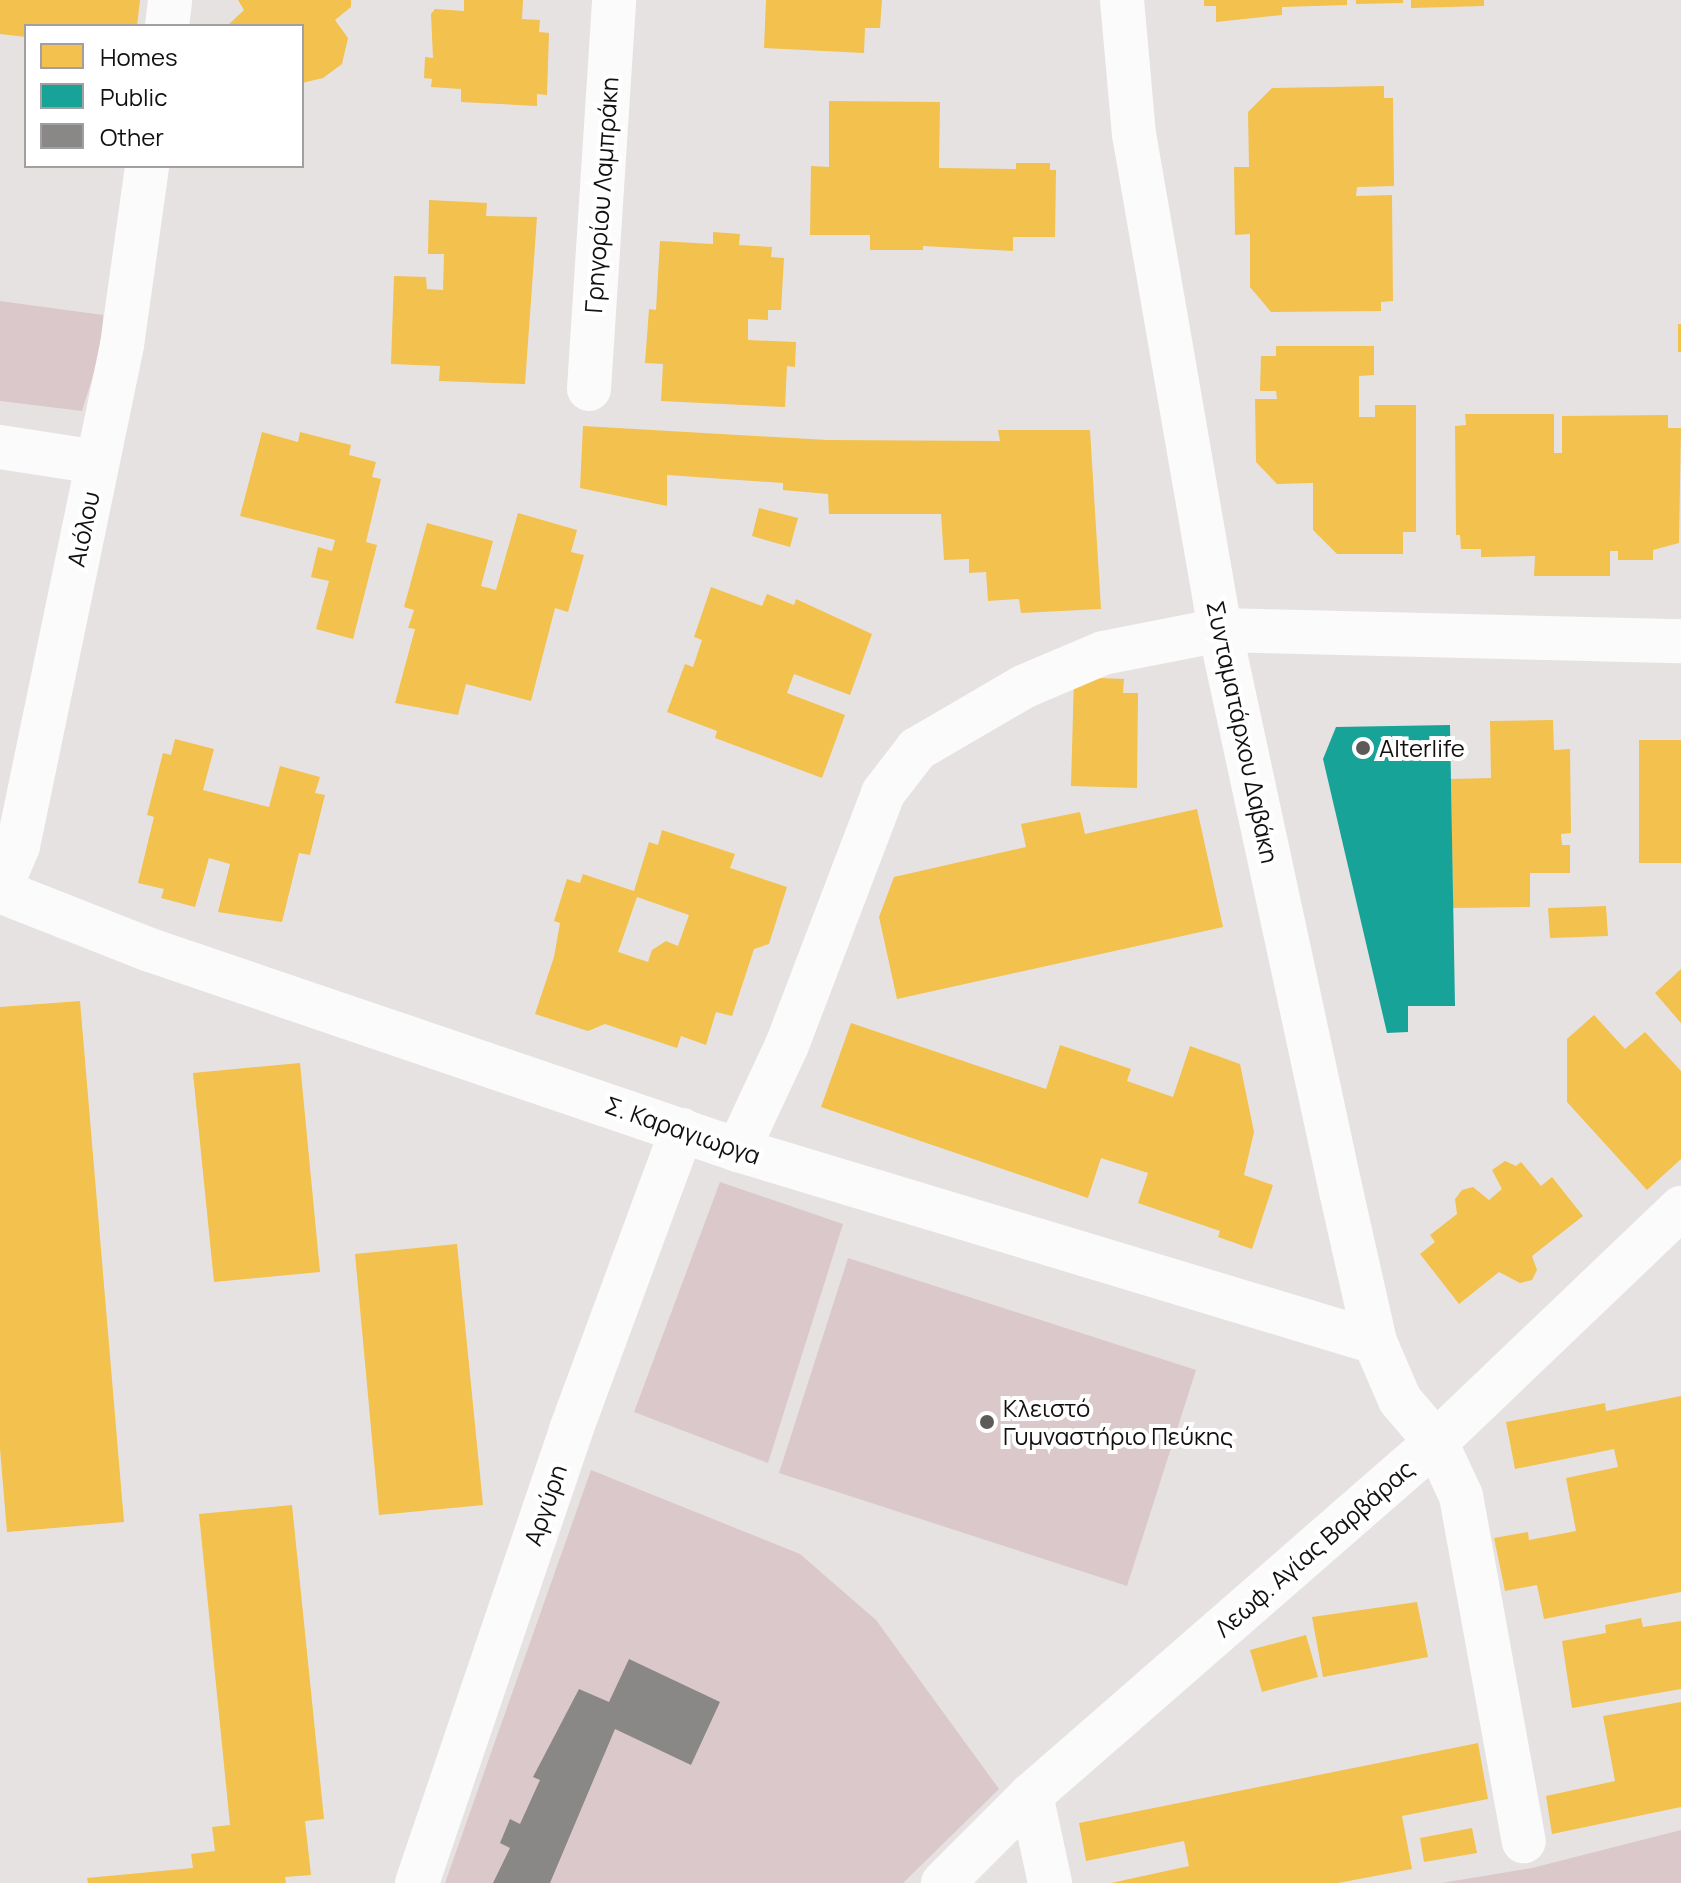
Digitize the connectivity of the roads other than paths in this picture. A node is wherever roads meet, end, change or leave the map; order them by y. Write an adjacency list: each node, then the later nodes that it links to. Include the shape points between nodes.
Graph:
1 (170, 0): 4 (street)
2 (614, 0): 6 (street, Γρηγορίου Λαμπράκη)
3 (1122, 0): 9 (street, Συνταματάρχου Δαβάκη, via 1134,134)
4 (167, 24)
5 (147, 168): 8 (street, Αιόλου, via 122,345)
6 (589, 389)
7 (0, 447): 8 (street)
8 (97, 462): 11 (street, Αιόλου, via 18,846)
9 (1220, 630): 10 (street); 13 (street, via 1103,653 1023,687 917,749 883,793 787,1045); 15 (street, Συνταματάρχου Δαβάκη)
10 (1681, 641)
11 (0, 890): 12 (street, Σ. Καραγιωργα, via 150,950)
12 (682, 1130): 13 (street, Σ. Καραγιωργα); 19 (street, Αργύρη, via 571,1430)
13 (738, 1150): 15 (street, Σ. Καραγιωργα)
14 (1681, 1208): 16 (street, Λεωφ. Αγίας Βαρβάρας)
15 (1375, 1342): 16 (street, Συνταματάρχου Δαβάκη, via 1400,1400)
16 (1436, 1442): 17 (street, Λεωφ. Αγίας Βαρβάρας); 18 (street, Συνταματάρχου Δαβάκη, via 1461,1496)
17 (1031, 1795): 20 (street, Λεωφ. Αγίας Βαρβάρας); 21 (street)
18 (1524, 1841)
19 (417, 1883)
20 (943, 1883)
21 (1050, 1883)

